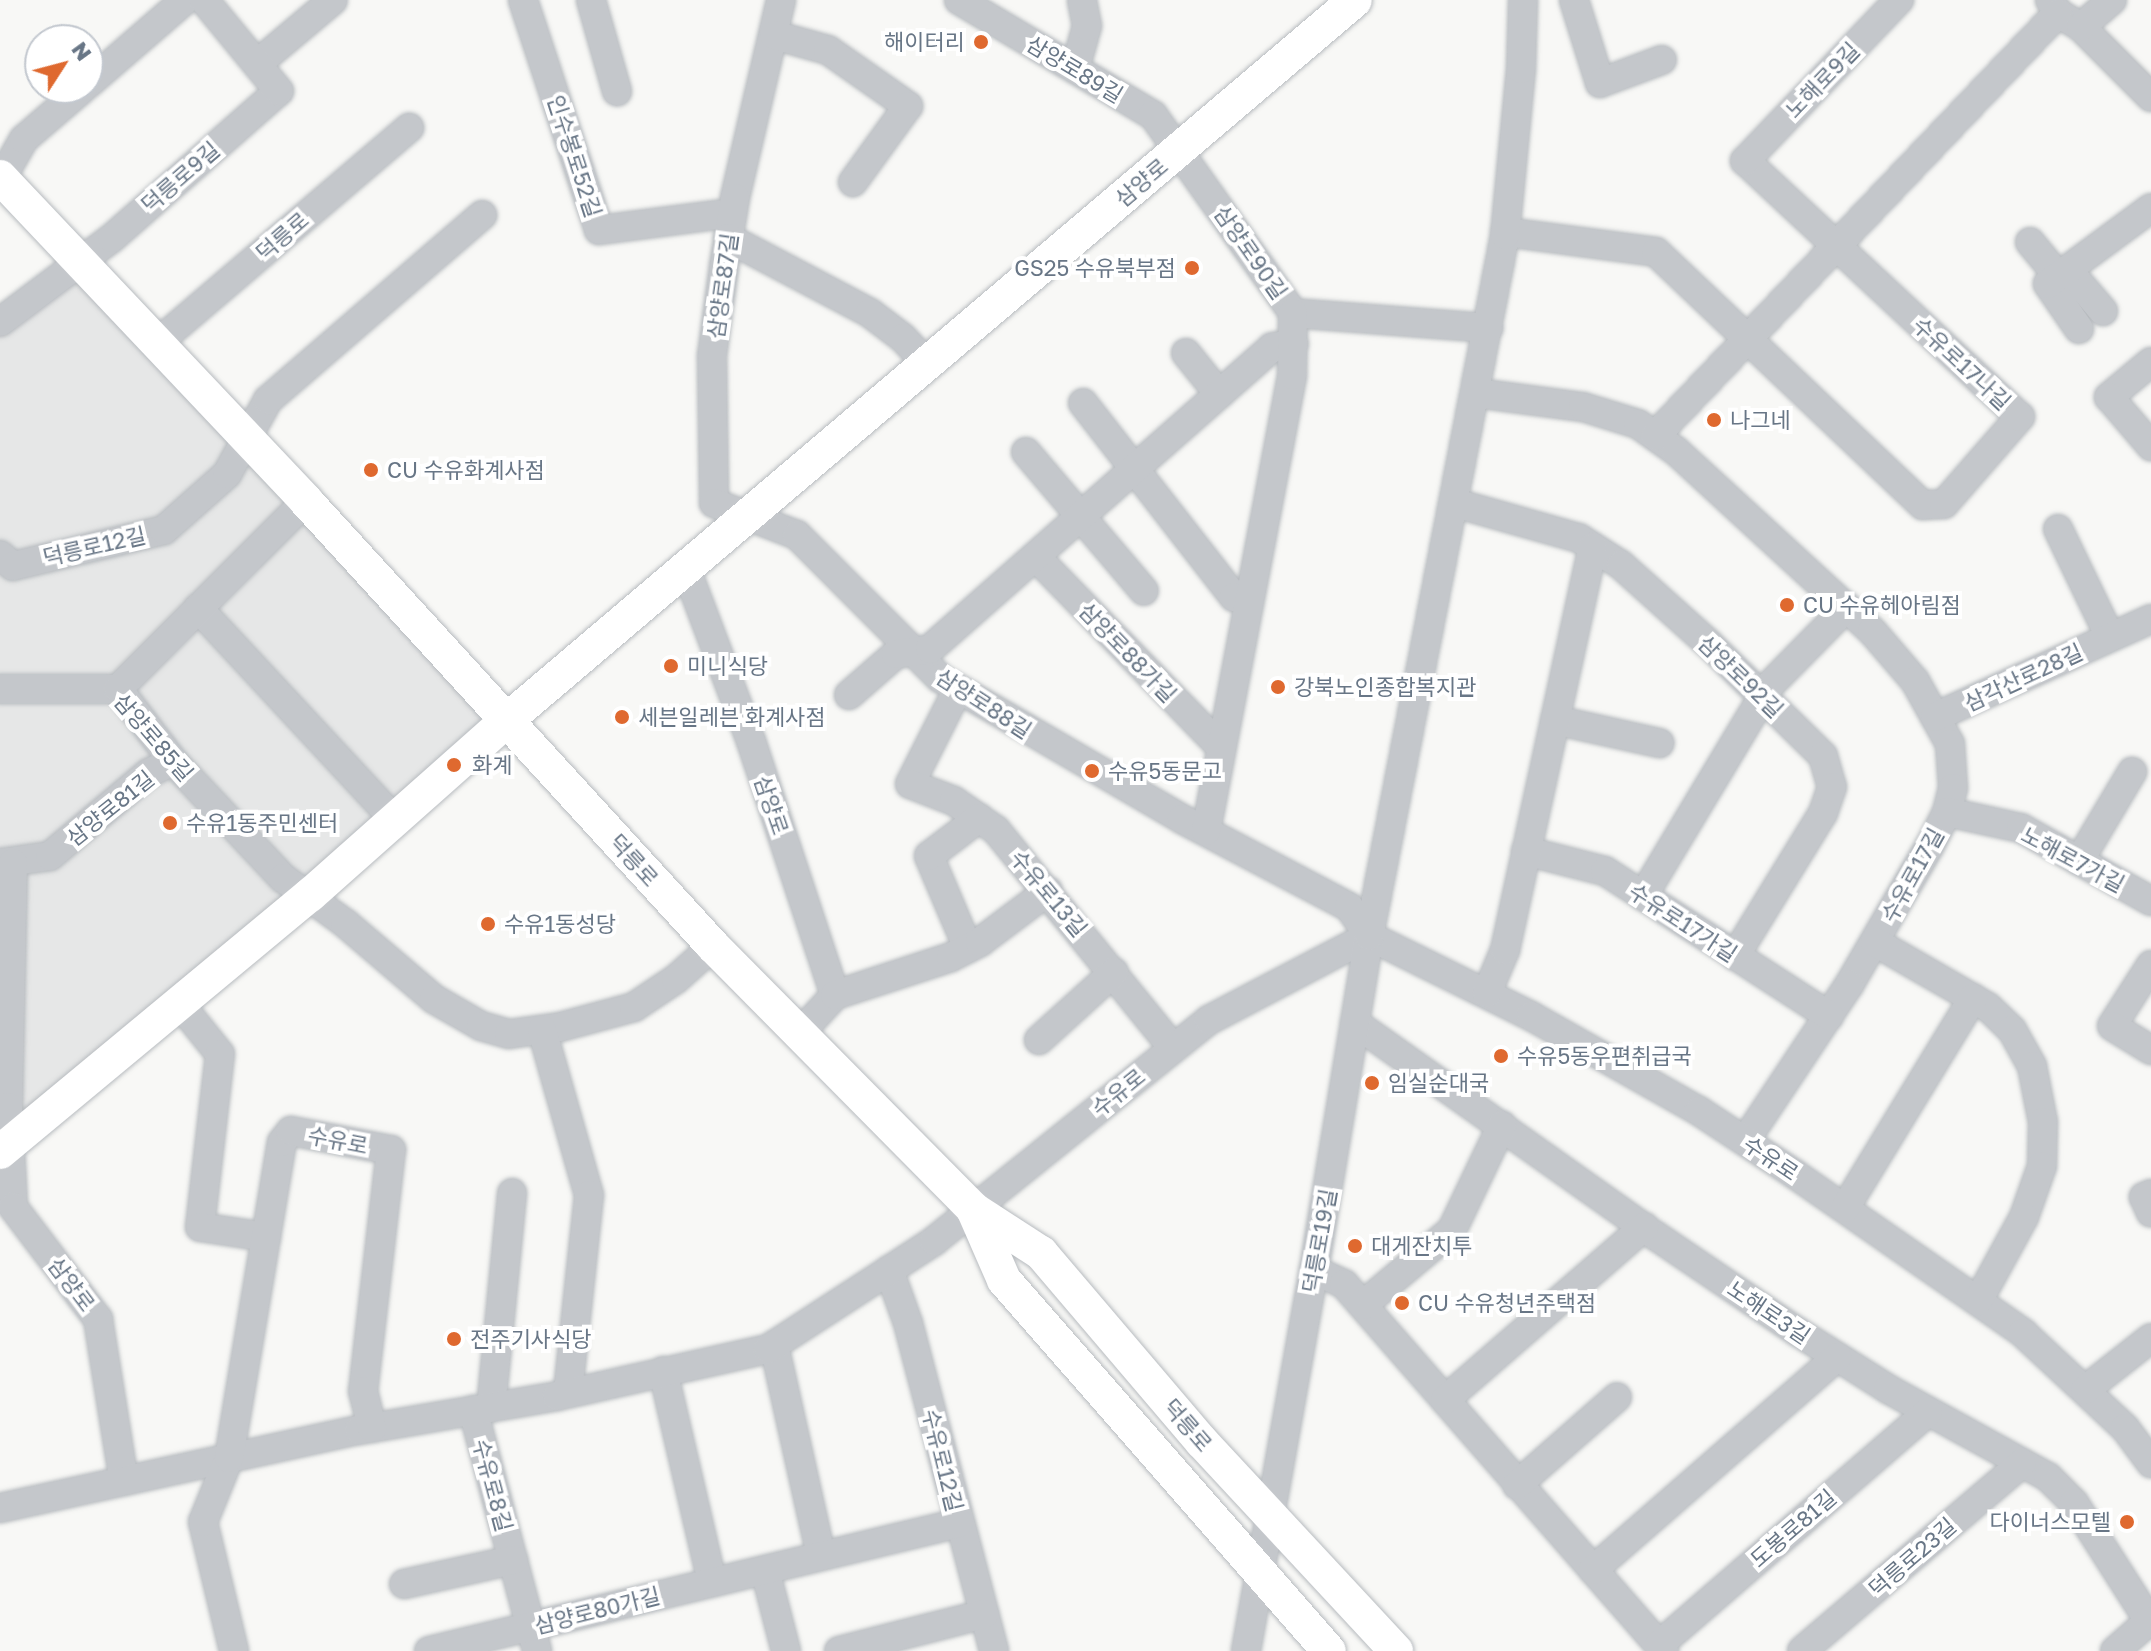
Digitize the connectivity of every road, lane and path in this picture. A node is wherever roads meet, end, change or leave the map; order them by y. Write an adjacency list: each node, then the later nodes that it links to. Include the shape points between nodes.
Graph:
1 (185, 0): 19 (street)
2 (204, 0): 17 (street)
3 (333, 0): 17 (street)
4 (523, 0): 30 (street, 인수봉로52길, via 599,230)
5 (591, 0): 20 (street)
6 (781, 0): 15 (street, 삼양로87길)
7 (959, 0): 18 (street, 삼양로89길)
8 (1082, 0): 18 (street, via 1087,26)
9 (1523, 0): 31 (street)
10 (1574, 0): 16 (street, via 1600,83)
11 (2112, 0): 14 (street)
12 (1896, 1): 25 (street, 노해로9길)
13 (1341, 5): 24 (main road, 삼양로)
14 (2063, 13): 21 (street); 33 (street)
15 (774, 35): 27 (street, via 828,50 908,106); 30 (street, 삼양로87길)
16 (1662, 60)
17 (257, 64): 34 (street, 덕릉로9길, via 279,91)
18 (1075, 69): 24 (street, 삼양로89길, via 1153,115)
19 (104, 70)
20 (617, 91)
21 (2151, 97)
22 (64, 104): 26 (street, via 24,139)
23 (409, 128): 42 (street, 덕릉로)
24 (1179, 150): 37 (street, 삼양로90길); 46 (main road, 삼양로)
25 (1745, 161): 33 (street, 수유로17나길)
26 (1, 179): 34 (main road, 덕릉로)
27 (853, 182)
28 (2151, 208): 35 (street)
29 (482, 215): 51 (street, via 268,400)
30 (730, 226): 46 (street, via 870,313); 57 (street, 삼양로87길, via 712,356 714,503)
31 (1505, 232): 39 (street); 41 (street, via 1656,252)
32 (2030, 242): 35 (street)
33 (1837, 244): 41 (street); 41 (street, 수유로17나길, via 2020,417 1944,504 1923,505)
34 (79, 261): 38 (street, 덕릉로9길); 42 (main road, 덕릉로)
35 (2064, 273): 36 (street); 40 (street, via 2048,284)
36 (2103, 311)
37 (1293, 313): 39 (street, 삼양로90길); 43 (street)
38 (0, 322)
39 (1488, 328): 47 (street)
40 (2079, 329)
41 (1745, 338): 50 (street)
42 (156, 344): 51 (main road, 덕릉로)
43 (1294, 344): 48 (street, via 1272,347); 65 (street)
44 (1186, 353): 48 (street)
45 (2151, 362): 52 (street, via 2109,397)
46 (927, 364): 57 (main road, 삼양로)
47 (1476, 393): 50 (street, 수유로17길, via 1583,407 1638,424); 56 (street)
48 (1219, 394): 54 (street)
49 (1083, 403): 54 (street)
50 (1655, 436): 66 (street, 수유로17길)
51 (245, 438): 55 (main road, 덕릉로); 61 (street, 덕릉로12길, via 227,474 164,530 13,566)
52 (2151, 446)
53 (1026, 452): 58 (street)
54 (1136, 469): 58 (street); 65 (street, via 1234,597)
55 (306, 501): 67 (street); 77 (main road, 덕릉로)
56 (1455, 503): 60 (street, 삼양로92길, via 1579,538); 94 (street)
57 (750, 515): 63 (main road, 삼양로); 70 (street, 삼양로88길, via 797,535)
58 (1083, 516): 62 (street); 64 (street)
59 (2058, 529): 69 (street, 삼각산로28길)
60 (1593, 547): 75 (street, 삼양로92길, via 1621,565); 78 (street)
61 (0, 555)
62 (1036, 557): 70 (street, via 930,649); 80 (street, 삼양로88가길)
63 (686, 569): 77 (main road, 삼양로); 103 (street, 삼양로, via 751,741)
64 (1144, 591)
65 (1249, 600): 80 (street)
66 (1847, 607): 75 (street); 76 (street, 수유로17길, via 1915,681)
67 (198, 608): 72 (street); 85 (street)
68 (2151, 619): 69 (street, 삼각산로28길)
69 (2110, 637): 76 (street, 삼각산로28길)
70 (913, 652): 73 (street, 삼양로88길); 74 (street, via 896,654)
71 (0, 689): 72 (street, 삼양로85길)
72 (118, 689): 81 (street, 삼양로85길)
73 (958, 689): 84 (street, 수유로13길, via 910,784 954,801); 86 (street, 삼양로88길)
74 (849, 695)
75 (1762, 697): 92 (street); 98 (street, 삼양로92길, via 1823,756 1832,787 1823,813)
76 (1935, 717): 83 (street, 수유로17길, via 1950,744 1953,788)
77 (507, 720): 85 (main road, 삼양로); 96 (main road, 덕릉로)
78 (1555, 720): 79 (street); 87 (street)
79 (1659, 743)
80 (1221, 747): 86 (street)
81 (173, 761): 89 (street, 삼양로81길, via 149,773 50,856); 91 (street, 삼양로85길, via 283,878)
82 (2132, 772): 88 (street)
83 (1947, 812): 88 (street, 노해로7가길, via 2021,828); 95 (street, 수유로17길)
84 (979, 818): 90 (street, 수유로13길, via 996,830); 97 (street, via 929,856)
85 (396, 821): 91 (main road, 삼양로)
86 (1206, 831): 94 (street, 삼양로88길, via 1349,907)
87 (1526, 851): 92 (street, 수유로17가길, via 1605,871); 101 (street, via 1505,950)
88 (2079, 861): 93 (street, 노해로7가길)
89 (6, 863): 102 (street, 삼양로)
90 (1048, 891): 97 (street); 100 (street, 수유로13길)
91 (310, 895): 105 (main road, 삼양로); 108 (street, via 434,999 481,1026 509,1034)
92 (1643, 896): 98 (street, 수유로17가길)
93 (2151, 901)
94 (1369, 936): 101 (street, 수유로); 107 (street, 덕릉로19길); 111 (street, 수유로, via 1209,1020)
95 (1875, 942): 104 (street); 106 (street, 수유로17길)
96 (713, 946): 108 (street, via 634,1007); 109 (main road, 덕릉로)
97 (968, 948): 103 (street)
98 (1735, 956): 106 (street, 수유로17가길)
99 (2151, 965): 112 (street, via 2112,1026)
100 (1114, 972): 110 (street); 111 (street, 수유로13길)
101 (1487, 993): 114 (street, 수유로)
102 (5, 994): 115 (street, 삼양로)
103 (835, 995): 109 (street)
104 (1973, 998): 118 (street); 125 (street, via 2012,1030 2032,1066 2043,1122 2042,1166 2024,1217)
105 (179, 1003): 115 (main road, 삼양로); 122 (street, via 220,1054 200,1227)
106 (1829, 1016): 114 (street, 수유로17길)
107 (1355, 1023): 113 (street, 노해로3길); 124 (street, 덕릉로19길)
108 (542, 1030): 132 (street, via 589,1195)
109 (800, 1033): 119 (main road, 덕릉로)
110 (1039, 1040)
111 (1173, 1048): 119 (street, 수유로)
112 (2151, 1050)
113 (1502, 1125): 121 (street, 노해로3길); 126 (street, via 1452,1230)
114 (1745, 1141): 118 (street, 수유로)
115 (6, 1147): 141 (street, 삼양로, via 13,1207 98,1319)
116 (512, 1193): 135 (street)
117 (2151, 1194): 120 (street, via 2144,1197)
118 (1845, 1208): 125 (street, 수유로)
119 (973, 1209): 123 (street, 수유로); 145 (main road, 덕릉로, via 1004,1280); 145 (main road, 덕릉로, via 1041,1253 1202,1442)
120 (2151, 1213)
121 (1644, 1227): 129 (street, 노해로3길); 134 (street)
122 (266, 1237): 137 (street, 수유로, via 282,1142 291,1131 391,1150 363,1391); 138 (street, 수유로)
123 (889, 1270): 128 (street, 수유로); 144 (street, 수유로12길, via 908,1323)
124 (1314, 1270): 126 (street, 도봉로81길, via 1344,1284); 145 (street, 덕릉로19길)
125 (1978, 1301): 131 (street, 수유로, via 2023,1333)
126 (1363, 1305): 134 (street, 도봉로81길)
127 (2151, 1338): 131 (street)
128 (774, 1345): 130 (street, 수유로); 146 (street)
129 (1837, 1357): 136 (street, 노해로3길); 149 (street)
130 (663, 1371): 132 (street, 수유로); 150 (street)
131 (2085, 1390): 140 (street, 수유로, via 2125,1428)
132 (568, 1393): 135 (street, 수유로)
133 (1617, 1397): 142 (street)
134 (1445, 1400): 142 (street, 도봉로81길)
135 (482, 1409): 137 (street, 수유로); 147 (street, 수유로8길)
136 (1928, 1412): 139 (street, 노해로3길); 155 (street, 도봉로81길)
137 (372, 1428): 138 (street, 수유로)
138 (229, 1458): 141 (street, 수유로); 156 (street, 수유로, via 203,1522)
139 (2022, 1463): 153 (street, 노해로3길, via 2048,1477 2074,1503); 164 (street, 덕릉로23길)
140 (2151, 1463)
141 (124, 1481): 143 (street, 수유로)
142 (1517, 1485): 149 (street, 도봉로81길)
143 (0, 1508)
144 (959, 1523): 146 (street, 삼양로80가길); 152 (street, 수유로12길)
145 (1265, 1544): 161 (street, 덕릉로19길); 162 (main road, 덕릉로); 163 (main road, 덕릉로)
146 (821, 1556): 148 (street, 삼양로80가길)
147 (513, 1560): 151 (street, 수유로8길); 154 (street, 수유로8길)
148 (765, 1570): 150 (street, 삼양로80가길); 158 (street)
149 (1593, 1570): 155 (street, 도봉로81길)
150 (712, 1582): 154 (street, 삼양로80가길)
151 (404, 1584)
152 (984, 1614): 159 (street); 160 (street, 수유로12길)
153 (2150, 1622): 165 (street)
154 (534, 1639): 157 (street, 삼양로80가길)
155 (1661, 1648)
156 (234, 1651)
157 (429, 1651)
158 (786, 1651)
159 (839, 1651)
160 (994, 1651)
161 (1246, 1651)
162 (1329, 1651)
163 (1396, 1651)
164 (1802, 1651)
165 (2115, 1651)

